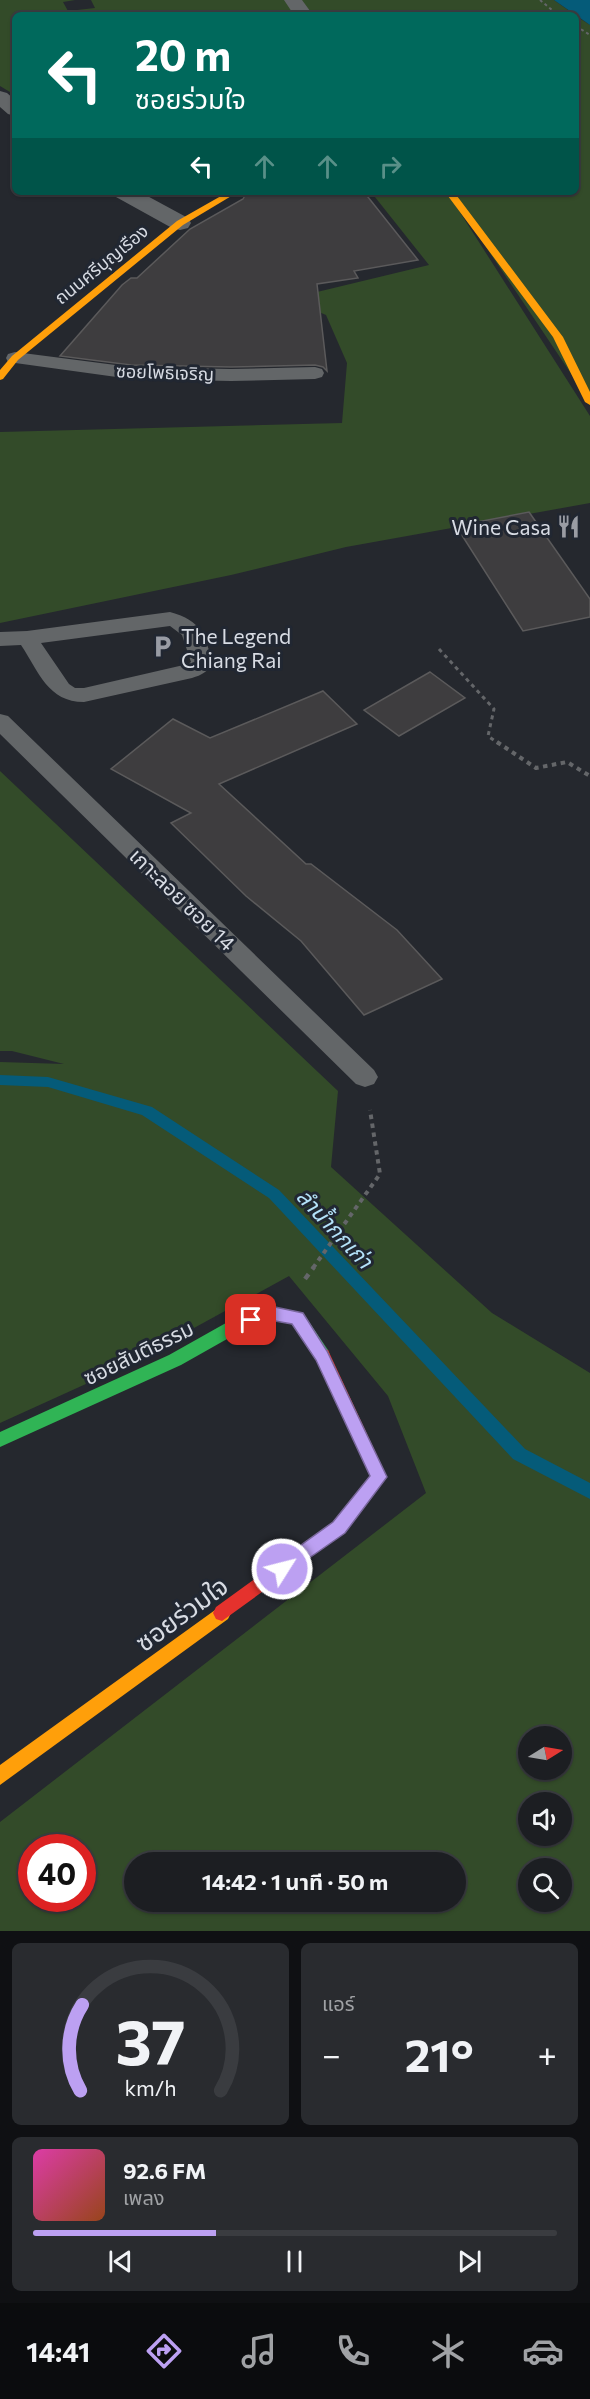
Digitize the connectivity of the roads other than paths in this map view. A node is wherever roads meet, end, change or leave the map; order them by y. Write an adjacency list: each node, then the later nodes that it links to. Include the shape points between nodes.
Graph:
1 (0, 97): 2 (street)
2 (12, 107)
3 (129, 195): 6 (street)
4 (229, 195): 6 (street, ถนนศรีบุญเรือง)
5 (451, 195): 9 (street, via 558,337)
6 (180, 222): 7 (street, ถนนศรีบุญเรือง)
7 (5, 367): 8 (lane, ซอยโพธิเจริญ, via 131,373)
8 (315, 373)
9 (590, 402)
10 (27, 638): 10 (lane, via 60,689 71,695 184,673 202,663 190,628 176,620); 11 (lane)
11 (0, 639)
12 (0, 721): 13 (lane, เกาะลอย ซอย 14)
13 (365, 1077)
14 (297, 1318): 15 (street, ซอยสันติธรรม, via 275,1314 239,1324 175,1360); 16 (street, ซอยร่วมใจ, via 322,1355 379,1477 339,1527)
15 (0, 1440)
16 (0, 1776)

